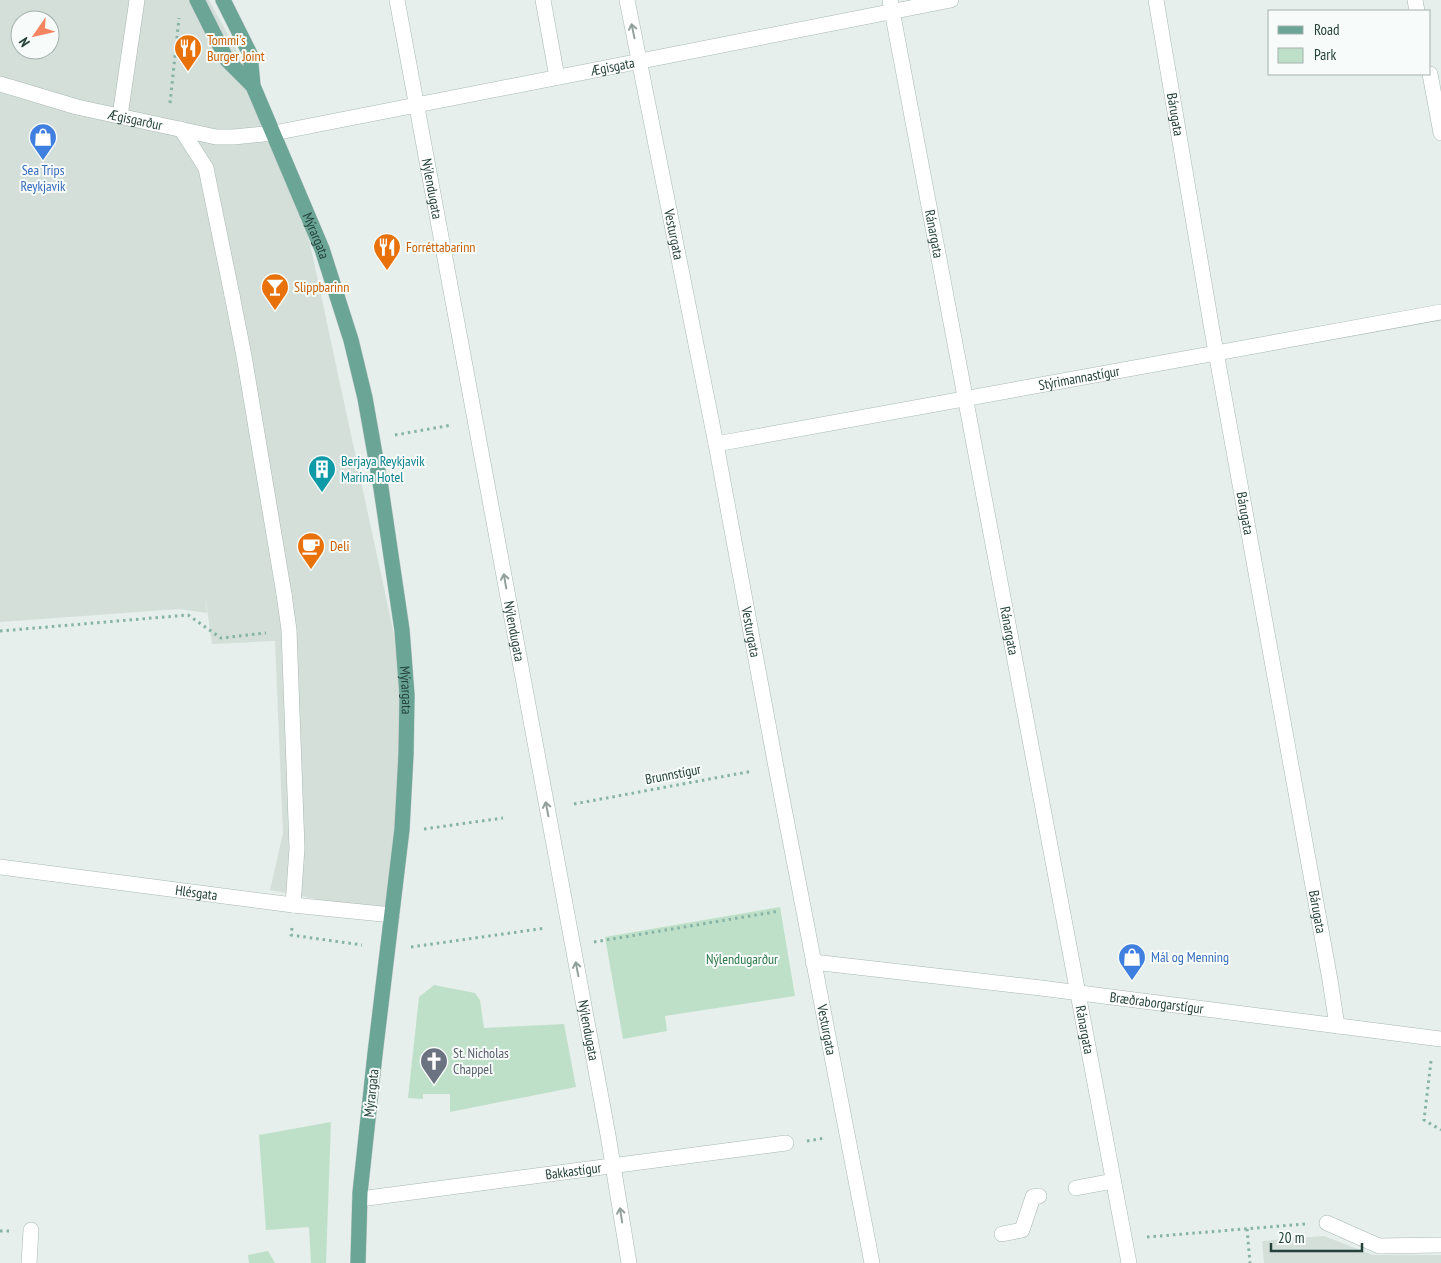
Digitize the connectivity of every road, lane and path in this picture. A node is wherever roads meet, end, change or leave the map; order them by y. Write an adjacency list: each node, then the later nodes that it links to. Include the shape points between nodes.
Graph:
1 (137, 0): 18 (street)
2 (196, 0): 15 (main road, via 227,60)
3 (223, 0): 15 (main road, via 250,54)
4 (397, 0): 17 (street, Nýlendugata)
5 (543, 0): 13 (street)
6 (627, 0): 11 (street, Vesturgata, one-way to 6)
7 (951, 0): 9 (street, Ægisgata)
8 (1156, 0): 23 (street, Bárugata)
9 (892, 6): 11 (street, Ægisgata); 24 (street, Ránargata)
10 (180, 13): 16 (path)
11 (640, 61): 13 (street, Ægisgata); 27 (street, Vesturgata)
12 (1430, 75): 20 (street)
13 (558, 77): 17 (street, Ægisgata)
14 (0, 84): 18 (street, Ægisgarður)
15 (253, 86): 21 (main road, Mýrargata)
16 (170, 105)
17 (417, 105): 21 (street, Ægisgata); 25 (street, Nýlendugata)
18 (120, 116): 19 (street, Ægisgarður)
19 (181, 129): 21 (street, Ægisgarður, via 225,137); 28 (street, via 206,168 254,412)
20 (1441, 132)
21 (274, 133): 37 (main road, Mýrargata, via 322,249 351,340 365,398 392,554 407,695 402,829)
22 (1441, 312): 23 (street, Stýrimannastígur)
23 (1216, 353): 24 (street, Stýrimannastígur); 45 (street, Bárugata)
24 (966, 398): 27 (street, Stýrimannastígur); 44 (street, Ránargata)
25 (475, 421): 26 (path); 38 (street, Nýlendugata, one-way to 25)
26 (394, 435)
27 (716, 444): 30 (street, Vesturgata)
28 (289, 630): 29 (path, via 221,638 188,615); 35 (street, via 297,848)
29 (0, 631)
30 (776, 767): 31 (path, Brunnstígur); 36 (street, Vesturgata)
31 (574, 804)
32 (502, 818): 33 (path)
33 (422, 829)
34 (0, 867): 35 (street, Hlésgata)
35 (294, 905): 37 (street, Hlésgata)
36 (803, 907): 41 (path); 43 (street, Vesturgata)
37 (392, 915): 54 (main road, Mýrargata)
38 (569, 925): 41 (street, Nýlendugata); 42 (path)
39 (291, 935): 40 (path)
40 (362, 945)
41 (572, 946): 50 (street, Nýlendugata, one-way to 41)
42 (408, 948)
43 (814, 962): 44 (street, Bræðraborgarstígur); 48 (street, Vesturgata)
44 (1078, 993): 45 (street, Bræðraborgarstígur); 51 (street, Ránargata)
45 (1336, 1026): 46 (street, Bræðraborgarstígur)
46 (1437, 1038): 47 (path, via 1424,1120)
47 (1441, 1130)
48 (848, 1136): 49 (path); 64 (street, Vesturgata)
49 (786, 1143): 50 (street, Bakkastígur)
50 (613, 1166): 54 (street, Bakkastígur); 63 (street, Nýlendugata, one-way to 50)
51 (1113, 1181): 52 (street); 59 (street, Ránargata)
52 (1076, 1188)
53 (1039, 1196): 58 (street, via 1033,1197 1022,1230)
54 (360, 1199): 62 (main road, Mýrargata)
55 (1328, 1222): 56 (path); 60 (street, via 1378,1246)
56 (1248, 1229): 59 (path); 66 (path)
57 (30, 1230): 61 (street)
58 (1002, 1234)
59 (1124, 1239): 65 (street, Ránargata)
60 (1441, 1246)
61 (29, 1263)
62 (358, 1263)
63 (629, 1263)
64 (872, 1263)
65 (1129, 1263)
66 (1250, 1263)

